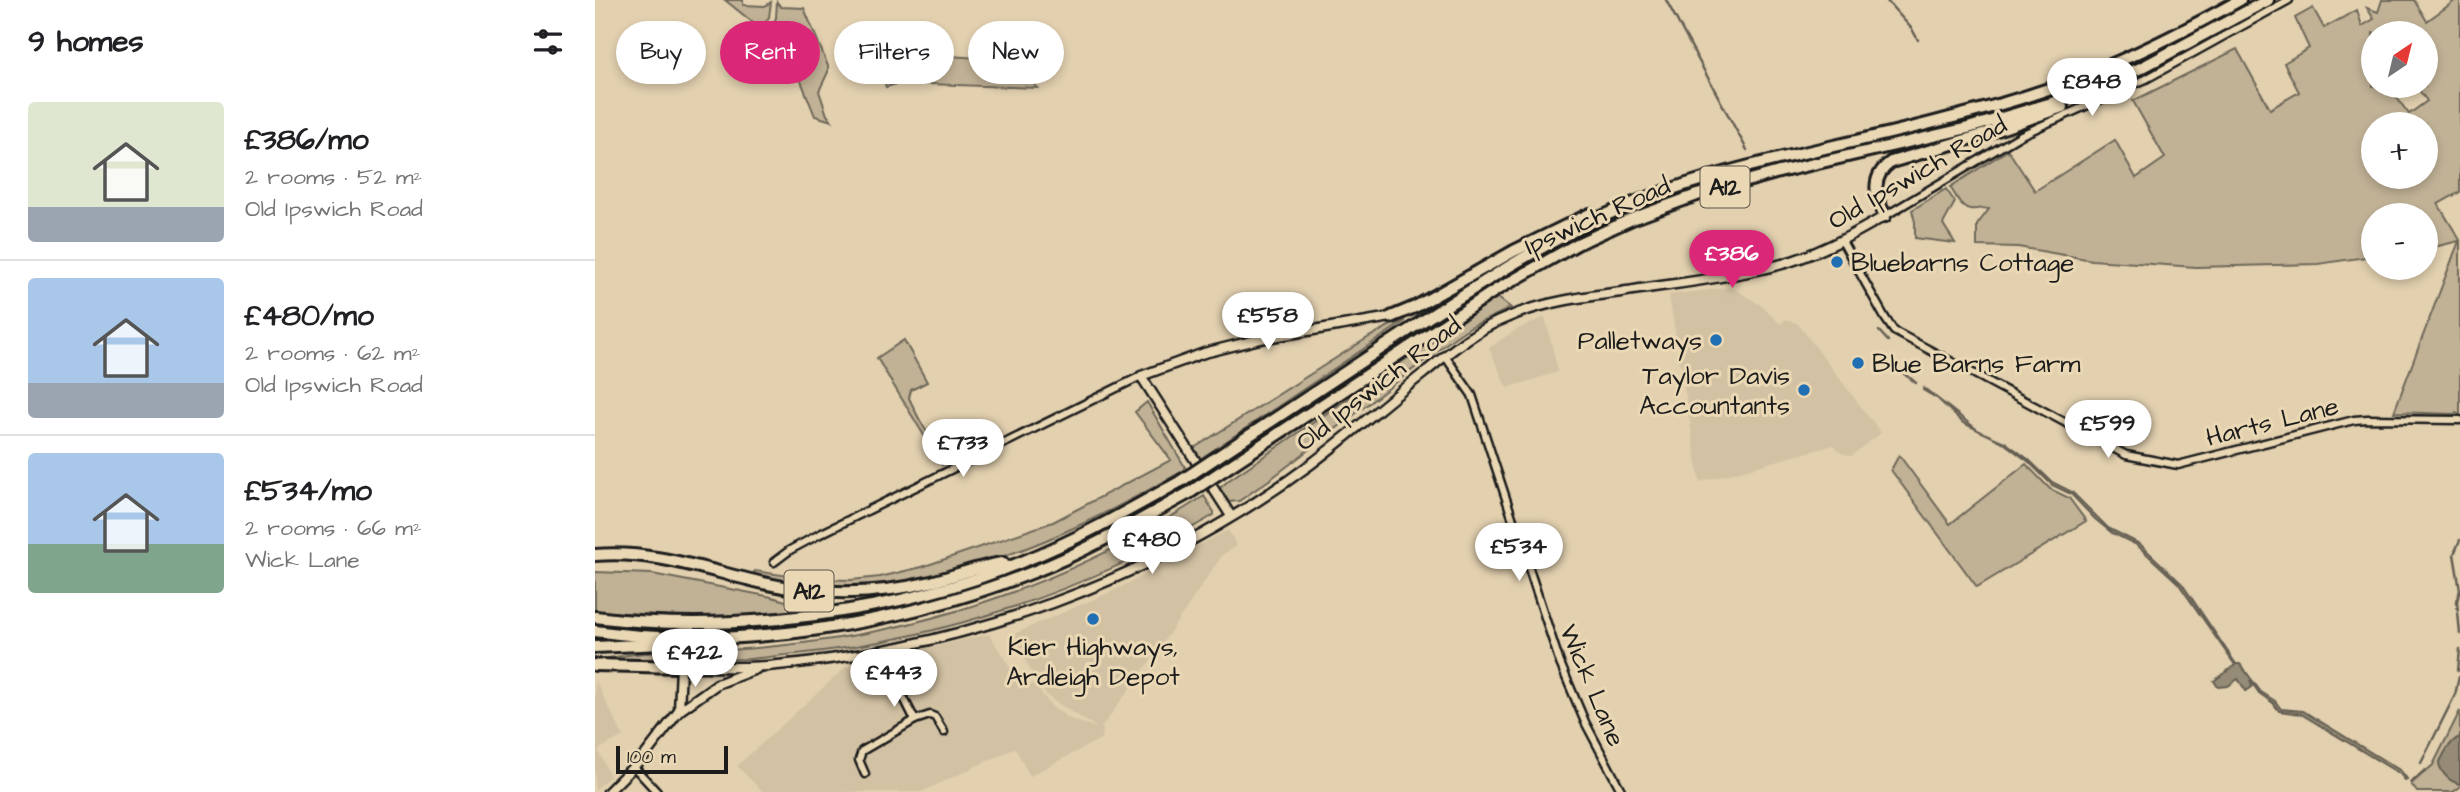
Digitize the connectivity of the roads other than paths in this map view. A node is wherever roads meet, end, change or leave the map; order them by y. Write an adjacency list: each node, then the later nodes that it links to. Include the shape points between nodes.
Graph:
1 (2240, 0): 5 (highway, Ipswich Road / A12, via 2107,67 2034,94)
2 (2268, 0): 4 (highway, Ipswich Road / A12)
3 (2288, 0): 6 (street, Old Ipswich Road, via 2146,79 2021,135)
4 (2101, 85): 6 (highway, A12, via 2084,98 2020,123 1891,162 1879,173 1876,186); 18 (highway, Ipswich Road / A12, bridge, via 1968,128 1697,195 1577,244 1506,284 1189,493 1035,572 889,616 778,634)
5 (1734, 169): 8 (highway, A12, via 1675,182 1601,209); 14 (highway, Ipswich Road / A12, bridge, via 1638,202 1551,242 1467,292 1181,481 1100,527)
6 (1885, 216): 7 (street, Old Ipswich Road)
7 (1842, 241): 9 (street, Old Ipswich Road, via 1755,271 1542,305 1502,319); 11 (street, Harts Lane, via 1894,331 2143,460 2178,465 2367,419)
8 (1391, 317): 10 (street, via 1260,339)
9 (1445, 356): 12 (street, Old Ipswich Road, via 1308,466); 35 (street, Wick Lane, via 1472,395 1560,663)
10 (1141, 376): 12 (street); 15 (street, via 818,535)
11 (2460, 421)
12 (1231, 516): 20 (street, Old Ipswich Road, via 1093,589 995,622)
13 (595, 555): 14 (highway, A12, via 671,560 780,587 831,592 896,588)
14 (1024, 561): 16 (highway, A12, via 894,602 776,619 638,622)
15 (774, 562)
16 (595, 617)
17 (595, 631): 18 (highway, A12)
18 (685, 638): 19 (highway, A12, via 663,645)
19 (595, 647)
20 (880, 651): 22 (street, Old Ipswich Road); 24 (street)
21 (595, 665): 23 (highway)
22 (765, 666): 23 (street, Old Ipswich Road); 28 (street, Old Ipswich Road, via 717,684)
23 (681, 667): 28 (street)
24 (889, 668): 25 (street); 27 (street)
25 (881, 671)
26 (913, 697): 27 (street)
27 (906, 701): 29 (street)
28 (679, 711): 31 (street, Old Ipswich Road)
29 (915, 720): 30 (street, via 935,717); 32 (street, via 862,751 859,760)
30 (944, 732)
31 (634, 767): 33 (street, Old Ipswich Road); 34 (street)
32 (865, 774)
33 (608, 792)
34 (657, 792)
35 (1622, 792)

